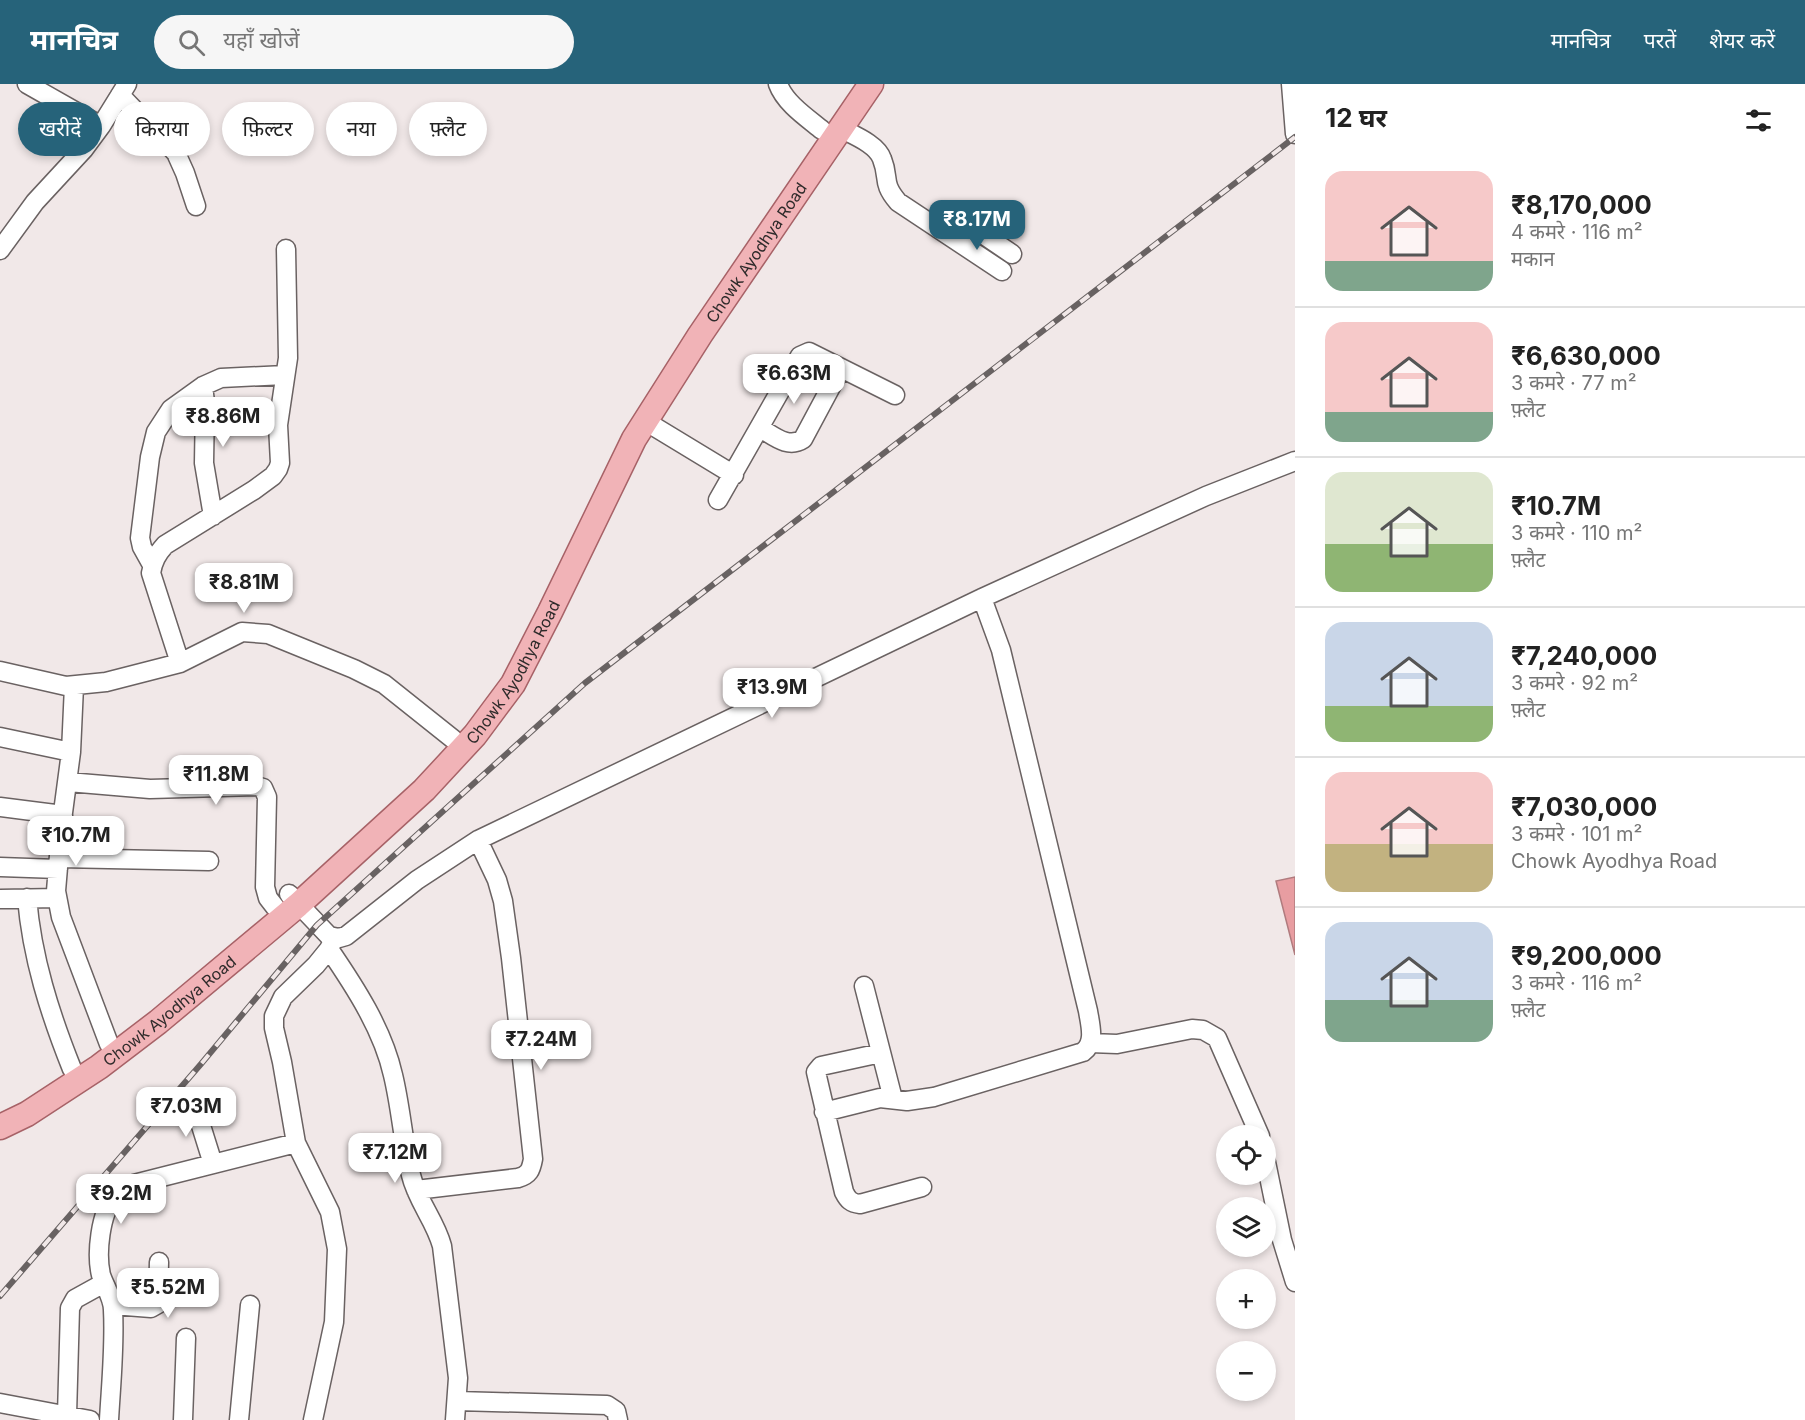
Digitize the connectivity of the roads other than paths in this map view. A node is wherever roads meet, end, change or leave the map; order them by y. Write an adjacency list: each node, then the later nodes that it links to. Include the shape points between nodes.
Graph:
1 (27, 84): 7 (street)
2 (778, 84): 9 (street, via 805,116)
3 (855, 84): 9 (main road, Chowk Ayodhya Road)
4 (871, 84): 9 (main road, Chowk Ayodhya Road)
5 (1291, 84): 10 (street)
6 (123, 90): 8 (street); 12 (street, via 176,153)
7 (59, 102)
8 (102, 124)
9 (831, 129): 13 (street, via 876,149 890,192 898,202); 19 (main road, Chowk Ayodhya Road, via 692,322)
10 (1295, 134)
11 (77, 156): 15 (street, via 35,202)
12 (196, 206)
13 (939, 229): 16 (street, via 956,216); 17 (street)
14 (286, 249): 20 (street)
15 (0, 250)
16 (1012, 254)
17 (1002, 271)
18 (841, 368): 22 (street); 24 (street, via 804,353); 24 (street, via 803,439 788,444)
19 (668, 370): 23 (main road, Chowk Ayodhya Road); 35 (main road, Chowk Ayodhya Road, via 634,409 527,636)
20 (285, 375): 21 (street, via 221,378); 28 (street, via 278,425 278,470)
21 (203, 386): 28 (street, via 204,463); 29 (street, via 171,409 156,432 140,538)
22 (895, 395)
23 (645, 421): 26 (street); 47 (main road, Chowk Ayodhya Road, via 513,684 475,735 424,790)
24 (760, 428): 26 (street)
25 (1295, 461): 30 (street, via 1206,496)
26 (734, 475): 27 (street)
27 (718, 500)
28 (213, 516): 29 (street, via 165,545)
29 (152, 565): 31 (street, via 151,573)
30 (982, 598): 40 (street); 50 (street, via 1001,650 1088,1011)
31 (180, 663): 33 (street); 35 (street, via 242,632 268,634 384,684)
32 (0, 671): 33 (street)
33 (74, 686): 36 (street)
34 (0, 737): 36 (street)
35 (453, 739): 47 (main road, Chowk Ayodhya Road)
36 (71, 752): 37 (street)
37 (68, 782): 39 (street); 47 (street, via 150,789 263,788 267,797 265,887 268,898)
38 (0, 807): 39 (street)
39 (63, 815): 42 (street)
40 (478, 840): 48 (street); 64 (street, via 503,902 533,1159 531,1169 518,1178)
41 (209, 861): 42 (street)
42 (58, 864): 43 (street); 45 (street)
43 (0, 867)
44 (27, 898): 45 (street); 46 (street); 53 (street, via 29,928 49,1011)
45 (57, 898): 51 (street)
46 (0, 899)
47 (287, 902): 48 (street, via 329,936); 51 (main road, Chowk Ayodhya Road); 59 (main road, Chowk Ayodhya Road, via 158,1022 99,1067)
48 (331, 944): 60 (street, via 316,965 282,997 274,1016); 64 (street, via 378,1032 393,1073)
49 (864, 986): 52 (street)
50 (1090, 1042): 54 (street, via 1083,1052 934,1097 915,1101); 58 (street, via 1117,1044 1192,1029 1210,1032 1217,1038)
51 (109, 1044): 53 (main road, Chowk Ayodhya Road)
52 (881, 1053): 54 (street); 57 (street, via 818,1068 816,1077)
53 (72, 1069): 56 (main road, Chowk Ayodhya Road)
54 (893, 1099): 57 (street, via 880,1098)
55 (193, 1100): 61 (street)
56 (0, 1111)
57 (825, 1112): 63 (street, via 849,1200 860,1203)
58 (1255, 1125)
59 (0, 1127)
60 (296, 1143): 61 (street); 79 (street, via 330,1212 337,1249 334,1322)
61 (213, 1164): 67 (street, via 134,1184 115,1196 106,1209 100,1246)
62 (1271, 1185): 66 (street)
63 (922, 1187)
64 (416, 1190): 71 (street, via 441,1246 458,1378)
65 (159, 1262): 68 (street, via 158,1304 151,1308)
66 (1295, 1282)
67 (104, 1284): 68 (street); 74 (street, via 75,1299 70,1308)
68 (113, 1305): 76 (street)
69 (250, 1305): 78 (street)
70 (186, 1338): 77 (street)
71 (457, 1401): 73 (street); 80 (street)
72 (0, 1403): 74 (street)
73 (542, 1412): 81 (street, via 607,1405 616,1411)
74 (67, 1415): 75 (street)
75 (90, 1420)
76 (109, 1420)
77 (183, 1420)
78 (239, 1420)
79 (313, 1420)
80 (456, 1420)
81 (618, 1420)

